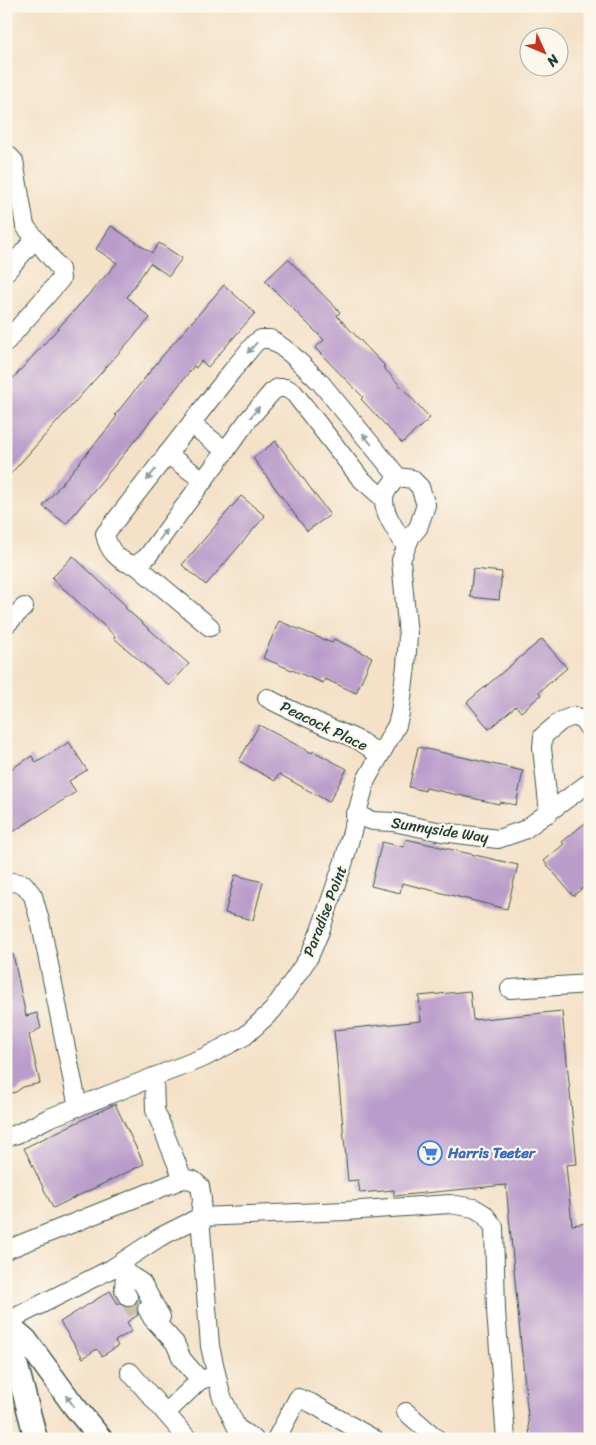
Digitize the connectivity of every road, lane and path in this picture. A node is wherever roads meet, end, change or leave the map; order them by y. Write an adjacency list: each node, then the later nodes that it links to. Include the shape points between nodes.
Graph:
1 (6, 153): 2 (street, via 14,161 25,226)
2 (35, 239): 3 (street); 4 (street, via 60,269 61,279)
3 (6, 272)
4 (6, 342)
5 (190, 424): 6 (street); 7 (street); 8 (street, one-way to 5, via 320,382 270,339 255,343)
6 (226, 451): 9 (street); 10 (street, one-way to 10, via 272,392 286,388 294,393 360,478)
7 (167, 454): 9 (street); 12 (street, one-way to 12, via 105,534 114,553 127,564)
8 (398, 477): 10 (street); 11 (street, Paradise Point, via 412,479 420,487 426,505 418,528)
9 (204, 481): 12 (street, one-way to 9, via 147,557)
10 (384, 499): 11 (street, via 388,514)
11 (406, 547): 18 (street, Paradise Point, via 401,573 408,636 400,713 397,725)
12 (136, 565): 15 (street)
13 (24, 607): 14 (street)
14 (6, 625)
15 (210, 627)
16 (268, 698): 18 (street, Peacock Place, via 349,735 368,745)
17 (590, 730): 20 (street, via 583,720 574,716 561,721 543,736)
18 (379, 756): 21 (street, Paradise Point, via 366,780)
19 (590, 782): 20 (street, Sunnyside Way)
20 (549, 813): 21 (street, Sunnyside Way, via 524,830 498,839 373,821)
21 (355, 815): 25 (street, Paradise Point, via 344,861 309,957 273,1010 245,1036 205,1057)
22 (6, 881): 26 (street, via 24,884 33,896)
23 (590, 984): 24 (street)
24 (510, 989)
25 (154, 1077): 26 (street, Paradise Point); 28 (street, via 155,1110)
26 (78, 1107): 27 (street, Paradise Point)
27 (6, 1137)
28 (183, 1179): 29 (street, via 193,1180 200,1186); 30 (street)
29 (200, 1217): 31 (street, via 160,1237); 37 (street, via 210,1346); 47 (street, via 450,1204 474,1208 484,1214 494,1227 496,1311)
30 (6, 1250)
31 (122, 1268): 32 (street); 33 (street); 34 (street, via 142,1283)
32 (132, 1295)
33 (6, 1324): 40 (main road); 41 (main road, one-way to 33, via 26,1340)
34 (167, 1334): 35 (street); 35 (street, via 143,1312 170,1352)
35 (182, 1359): 37 (street)
36 (130, 1372): 39 (street)
37 (208, 1378): 39 (street); 43 (street, via 221,1395 237,1428)
38 (406, 1412): 46 (street)
39 (166, 1413): 42 (street)
40 (36, 1439)
41 (101, 1439)
42 (188, 1439)
43 (254, 1439)
44 (276, 1439): 45 (street, via 298,1398)
45 (374, 1439)
46 (437, 1439)
47 (506, 1439)

